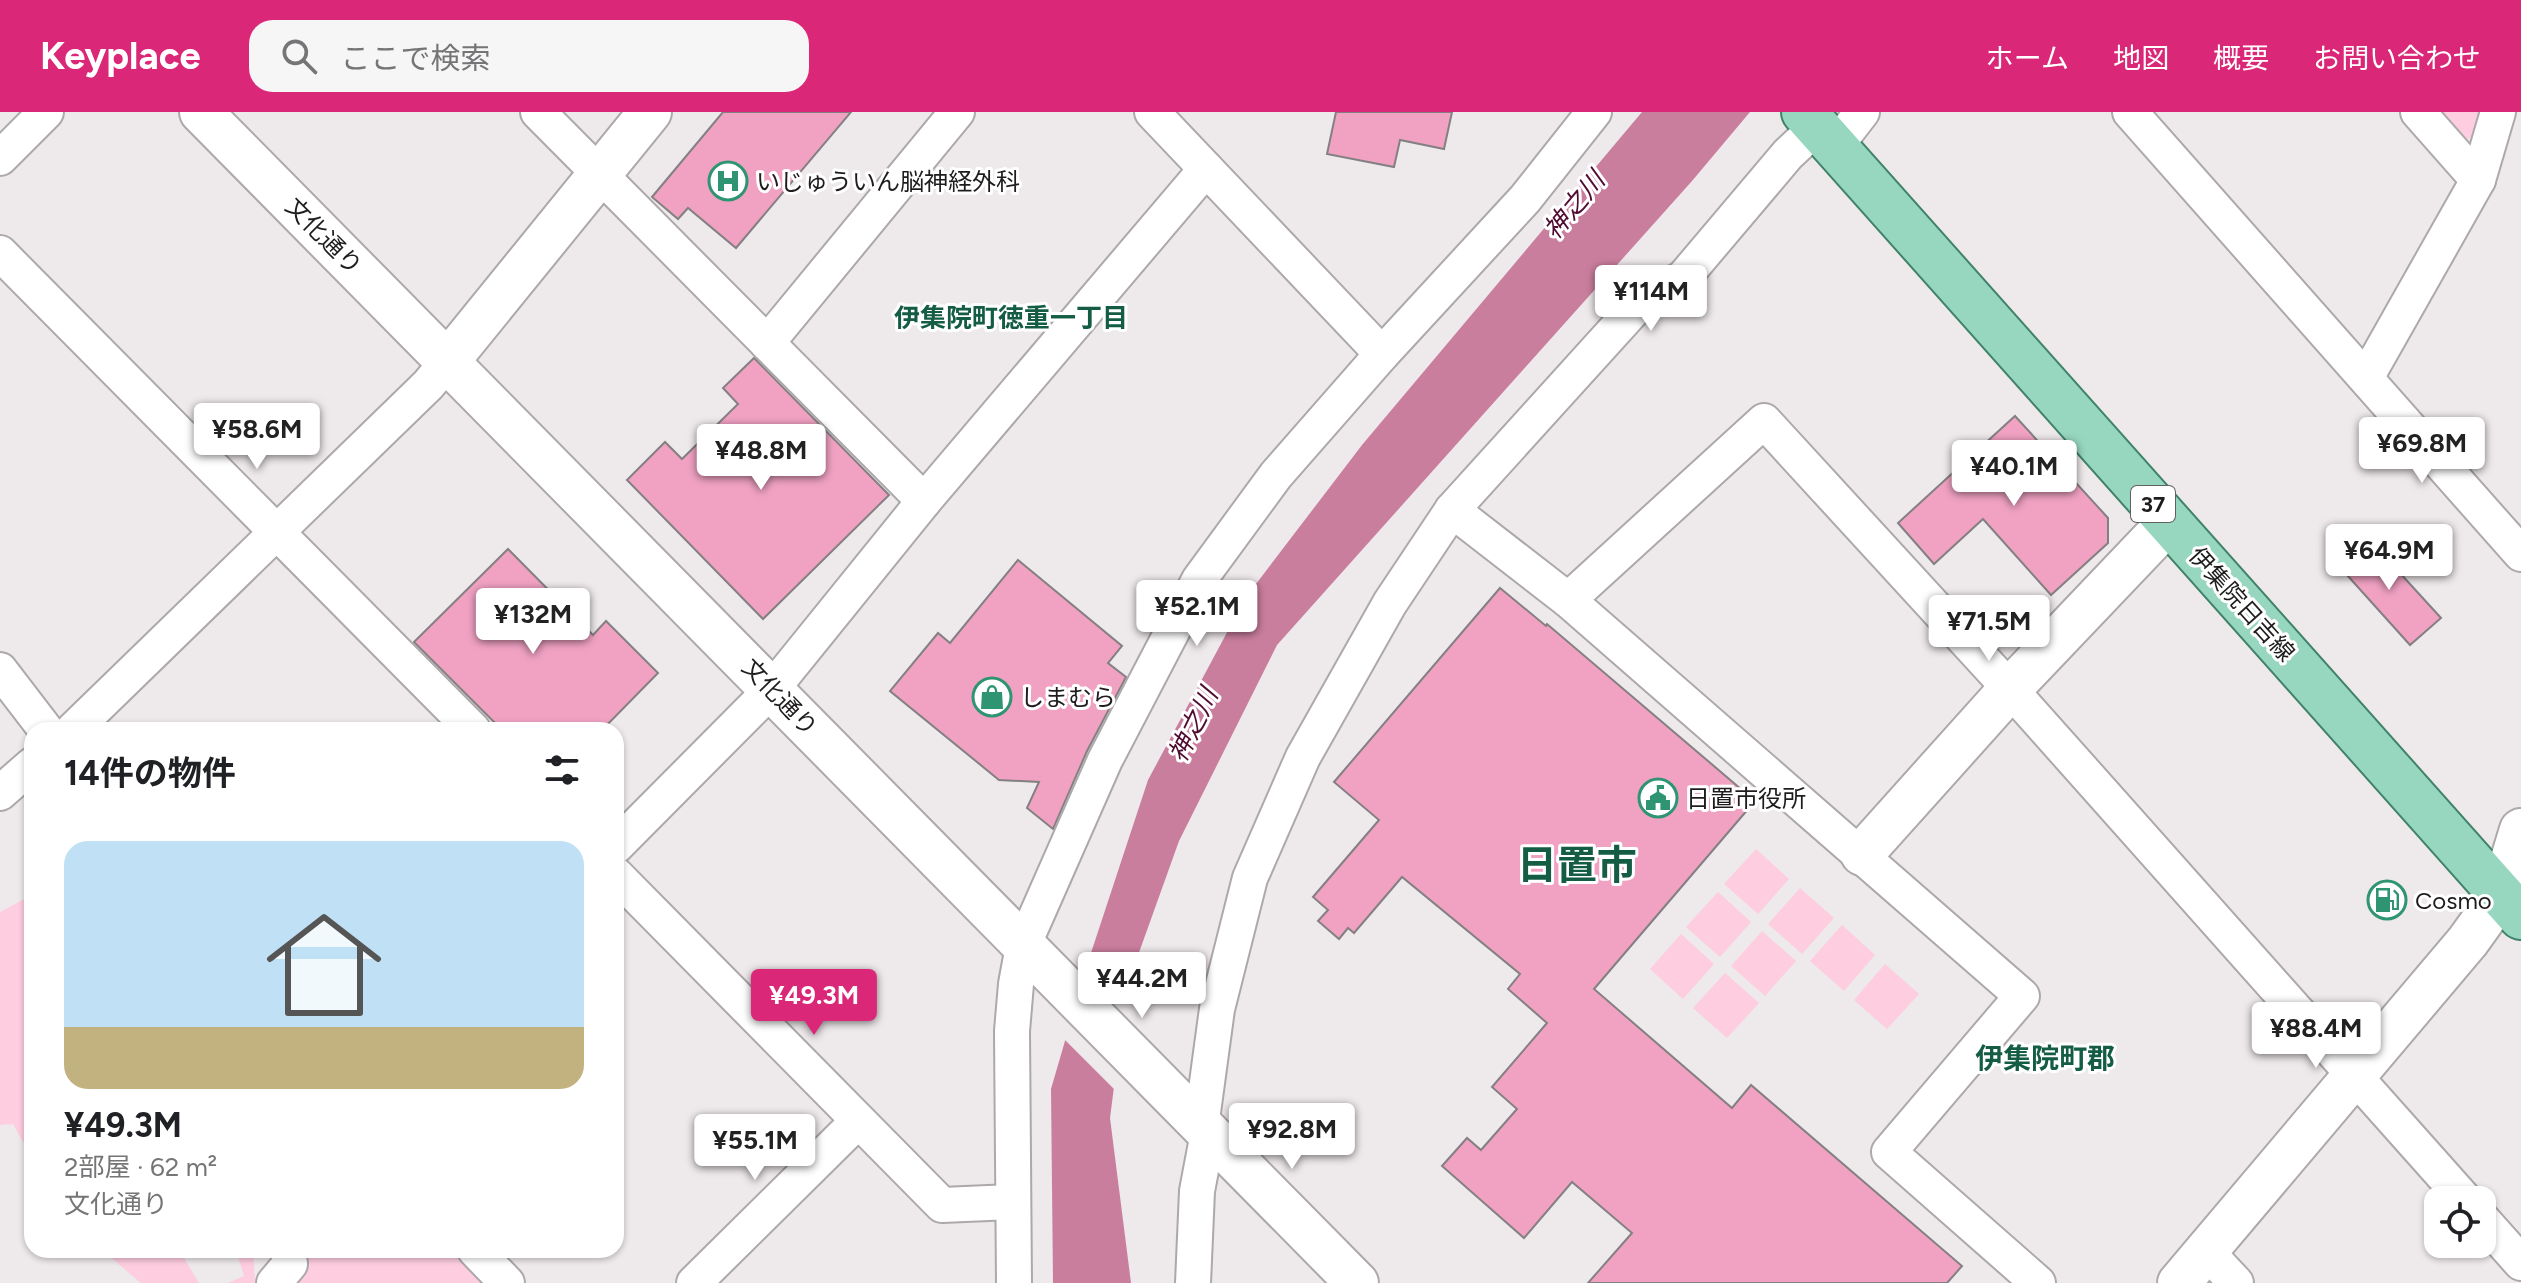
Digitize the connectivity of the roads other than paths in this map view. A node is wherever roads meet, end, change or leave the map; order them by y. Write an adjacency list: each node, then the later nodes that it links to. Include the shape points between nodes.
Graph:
1 (46, 112): 13 (street)
2 (201, 112): 20 (street, 文化通り)
3 (538, 112): 15 (street)
4 (650, 112): 15 (street)
5 (957, 112): 18 (street)
6 (1152, 112): 14 (street)
7 (1594, 112): 19 (street, via 1525,199)
8 (1862, 112): 12 (street)
9 (2130, 112): 21 (street)
10 (2418, 112): 16 (street)
11 (2498, 112): 16 (street)
12 (1815, 125): 23 (street, via 1684,277 1635,308); 24 (main road, 伊集院日吉線 / 37)
13 (0, 158)
14 (1206, 169): 19 (street); 22 (street)
15 (598, 175): 18 (street); 20 (street)
16 (2478, 180): 21 (street)
17 (0, 253): 25 (street)
18 (767, 343): 22 (street)
19 (1382, 354): 41 (street, via 1276,475 1199,580 1105,760)
20 (448, 361): 25 (street); 29 (street, 文化通り)
21 (2366, 378): 26 (street)
22 (924, 501): 29 (street)
23 (1452, 510): 27 (street); 44 (street, via 1390,603 1303,757 1250,878)
24 (2169, 522): 30 (street); 40 (main road, 伊集院日吉線 / 37)
25 (278, 533): 32 (street); 33 (street)
26 (2521, 554)
27 (1568, 600): 30 (street, via 1764,421); 38 (street)
28 (0, 670): 31 (street)
29 (772, 689): 37 (street); 41 (street, 文化通り)
30 (2010, 689): 38 (street); 42 (street)
31 (40, 722)
32 (81, 722)
33 (465, 722)
34 (24, 772): 35 (street)
35 (0, 793)
36 (2521, 830): 40 (street)
37 (624, 838)
38 (1862, 854): 58 (street, via 2022,996 1889,1152)
39 (624, 883): 43 (street)
40 (2511, 906): 42 (street, via 2466,943)
41 (1023, 946): 44 (street, 文化通り); 46 (street, via 1012,1031)
42 (2354, 1077): 45 (street); 48 (street)
43 (857, 1122): 46 (street, via 942,1205); 54 (street)
44 (1196, 1122): 56 (street); 57 (street, 文化通り)
45 (2452, 1186)
46 (1012, 1202): 55 (street)
47 (2496, 1235): 51 (street)
48 (2206, 1251): 59 (street); 60 (street)
49 (289, 1258): 52 (street)
50 (483, 1258): 53 (street)
51 (2521, 1263)
52 (274, 1283)
53 (507, 1283)
54 (694, 1283)
55 (1014, 1283)
56 (1193, 1283)
57 (1357, 1283)
58 (2038, 1283)
59 (2179, 1283)
60 (2236, 1283)

